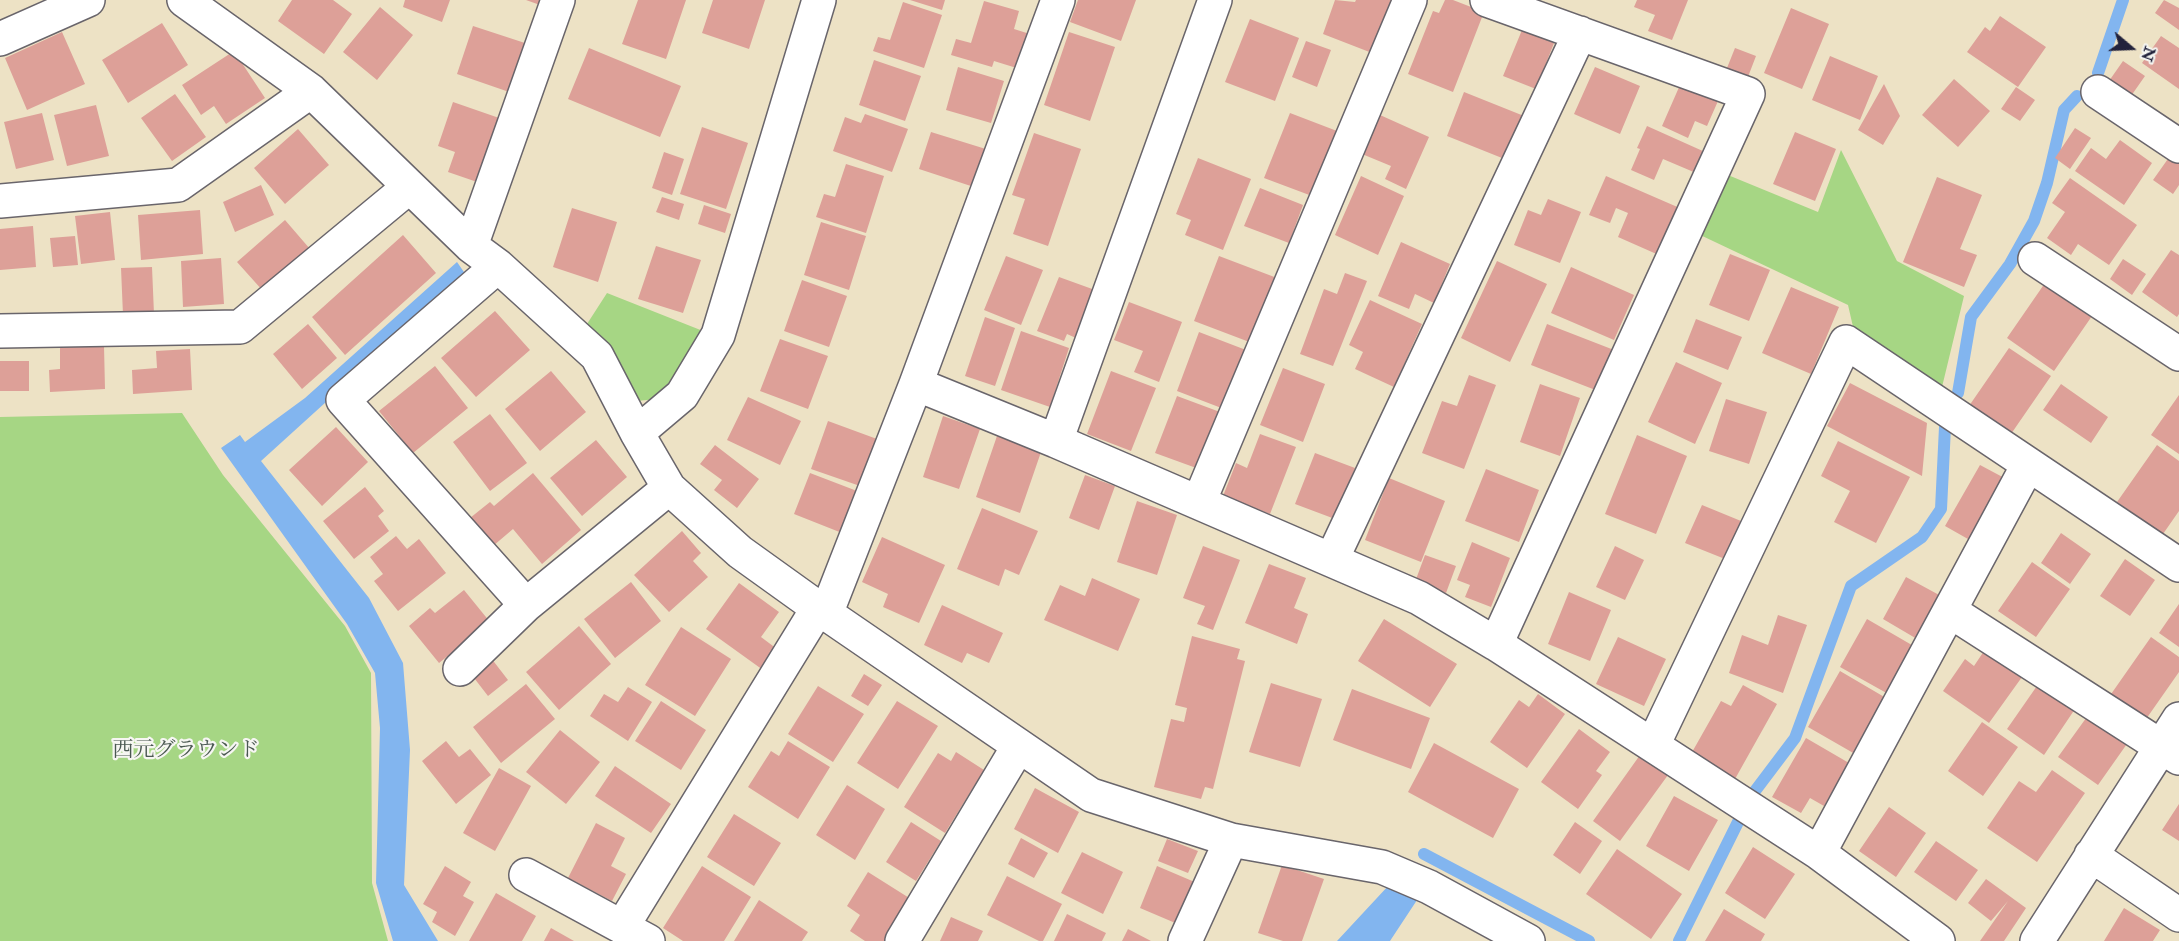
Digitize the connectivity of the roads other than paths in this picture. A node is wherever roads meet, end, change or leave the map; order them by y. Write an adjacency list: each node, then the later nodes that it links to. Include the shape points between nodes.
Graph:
1 (88, 0): 10 (street)
2 (184, 0): 11 (street)
3 (558, 0): 16 (street)
4 (819, 0): 22 (street, via 718,335 682,395)
5 (1058, 0): 21 (street)
6 (1215, 0): 23 (street)
7 (1410, 0): 26 (street)
8 (1486, 0): 9 (street)
9 (1580, 33): 27 (street); 32 (street, via 1748,94)
10 (0, 39)
11 (311, 91): 14 (street); 15 (street, via 178,185)
12 (2098, 92): 13 (street)
13 (2179, 146)
14 (409, 187): 16 (street); 19 (street, via 240,327)
15 (0, 201)
16 (471, 246): 18 (street)
17 (2035, 259): 20 (street)
18 (498, 266): 22 (street, via 597,356); 29 (street, via 343,400)
19 (0, 331)
20 (2179, 354)
21 (916, 384): 23 (street); 30 (street)
22 (637, 433): 25 (street)
23 (1056, 441): 26 (street)
24 (2028, 465): 28 (street); 31 (street); 35 (street, via 1846,342)
25 (669, 488): 29 (street); 30 (street, via 740,552)
26 (1199, 502): 27 (street)
27 (1332, 559): 32 (street, via 1419,598)
28 (2179, 565)
29 (526, 605): 33 (street)
30 (822, 611): 36 (street); 43 (street)
31 (1950, 611): 37 (street); 39 (street)
32 (1496, 644): 35 (street)
33 (460, 669)
34 (2179, 719): 37 (street)
35 (1653, 745): 39 (street)
36 (1018, 747): 38 (street, via 1091,795); 44 (street)
37 (2170, 752): 40 (street)
38 (1231, 840): 45 (street); 46 (street, via 1382,867 1429,887)
39 (1819, 853): 47 (street)
40 (2091, 855): 42 (street); 48 (street)
41 (526, 874): 43 (street)
42 (2179, 915)
43 (635, 934)
44 (902, 941)
45 (1185, 941)
46 (1528, 941)
47 (1938, 941)
48 (2037, 941)

